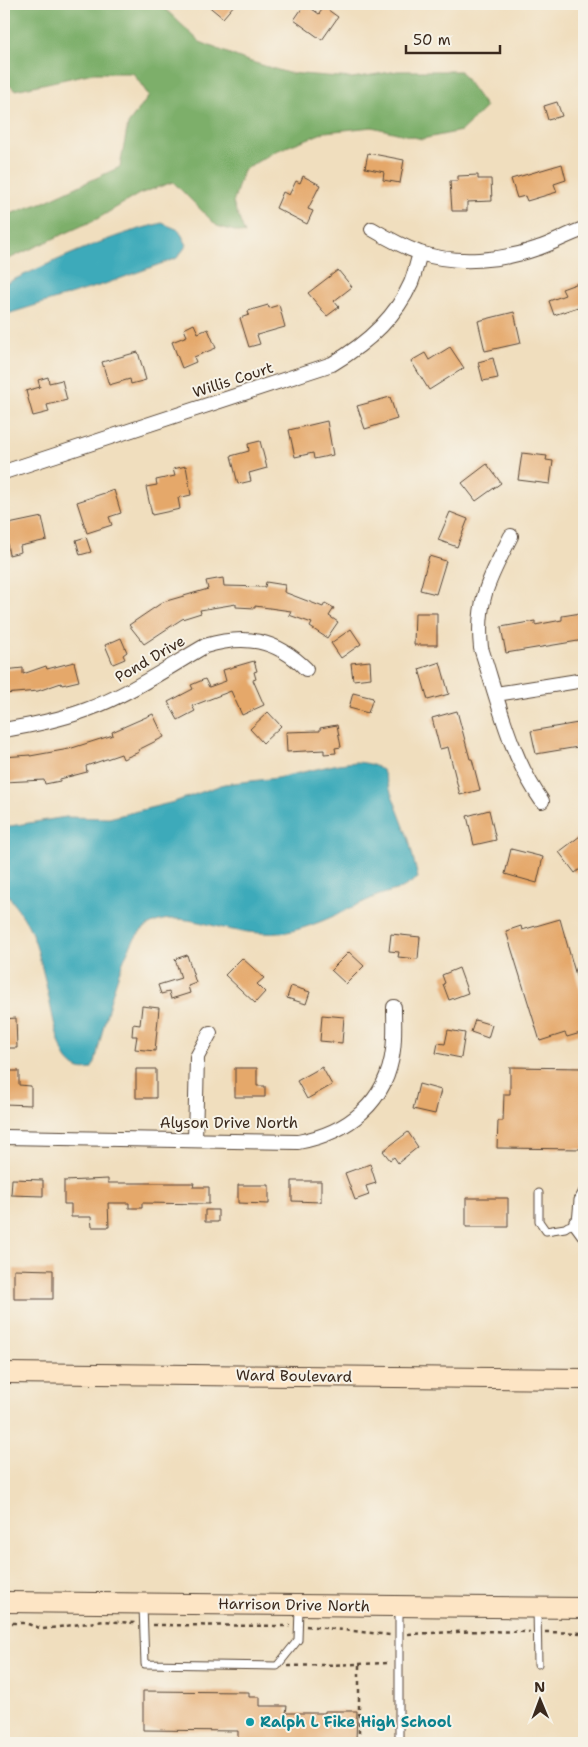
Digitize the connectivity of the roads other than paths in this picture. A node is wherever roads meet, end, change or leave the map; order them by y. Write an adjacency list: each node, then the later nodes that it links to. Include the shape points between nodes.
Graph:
1 (372, 229): 3 (street)
2 (584, 229): 3 (street, via 539,248 492,259 464,260)
3 (420, 253): 4 (street, Willis Court, via 412,282 387,320 372,337 332,364)
4 (4, 472)
5 (511, 536): 8 (street, via 488,582 480,611 481,648)
6 (306, 669): 9 (street, Pond Drive, via 283,650 266,643 250,640 221,642 205,646 88,709 57,720)
7 (584, 680): 8 (street)
8 (496, 694): 10 (street, via 516,756)
9 (4, 730)
10 (542, 800)
11 (394, 1007): 14 (street, Alyson Drive North, via 394,1049 390,1067 371,1103 347,1124 331,1133 298,1142)
12 (210, 1033): 14 (street, via 197,1057)
13 (4, 1137): 14 (street, Alyson Drive North)
14 (195, 1140)
15 (584, 1189): 17 (lane, via 578,1200)
16 (539, 1193): 17 (lane, via 539,1221 546,1231 568,1226)
17 (582, 1227)
18 (4, 1372): 19 (street, Ward Boulevard)
19 (584, 1379)
20 (4, 1602): 21 (street, Harrison Drive North)
21 (143, 1603): 22 (street, Harrison Drive North); 22 (lane, via 144,1664 277,1666 298,1640)
22 (299, 1605): 23 (street, Harrison Drive North)
23 (399, 1606): 24 (street, Harrison Drive North); 27 (lane)
24 (537, 1608): 25 (street, Harrison Drive North); 26 (lane)
25 (584, 1608)
26 (538, 1664)
27 (399, 1743)

